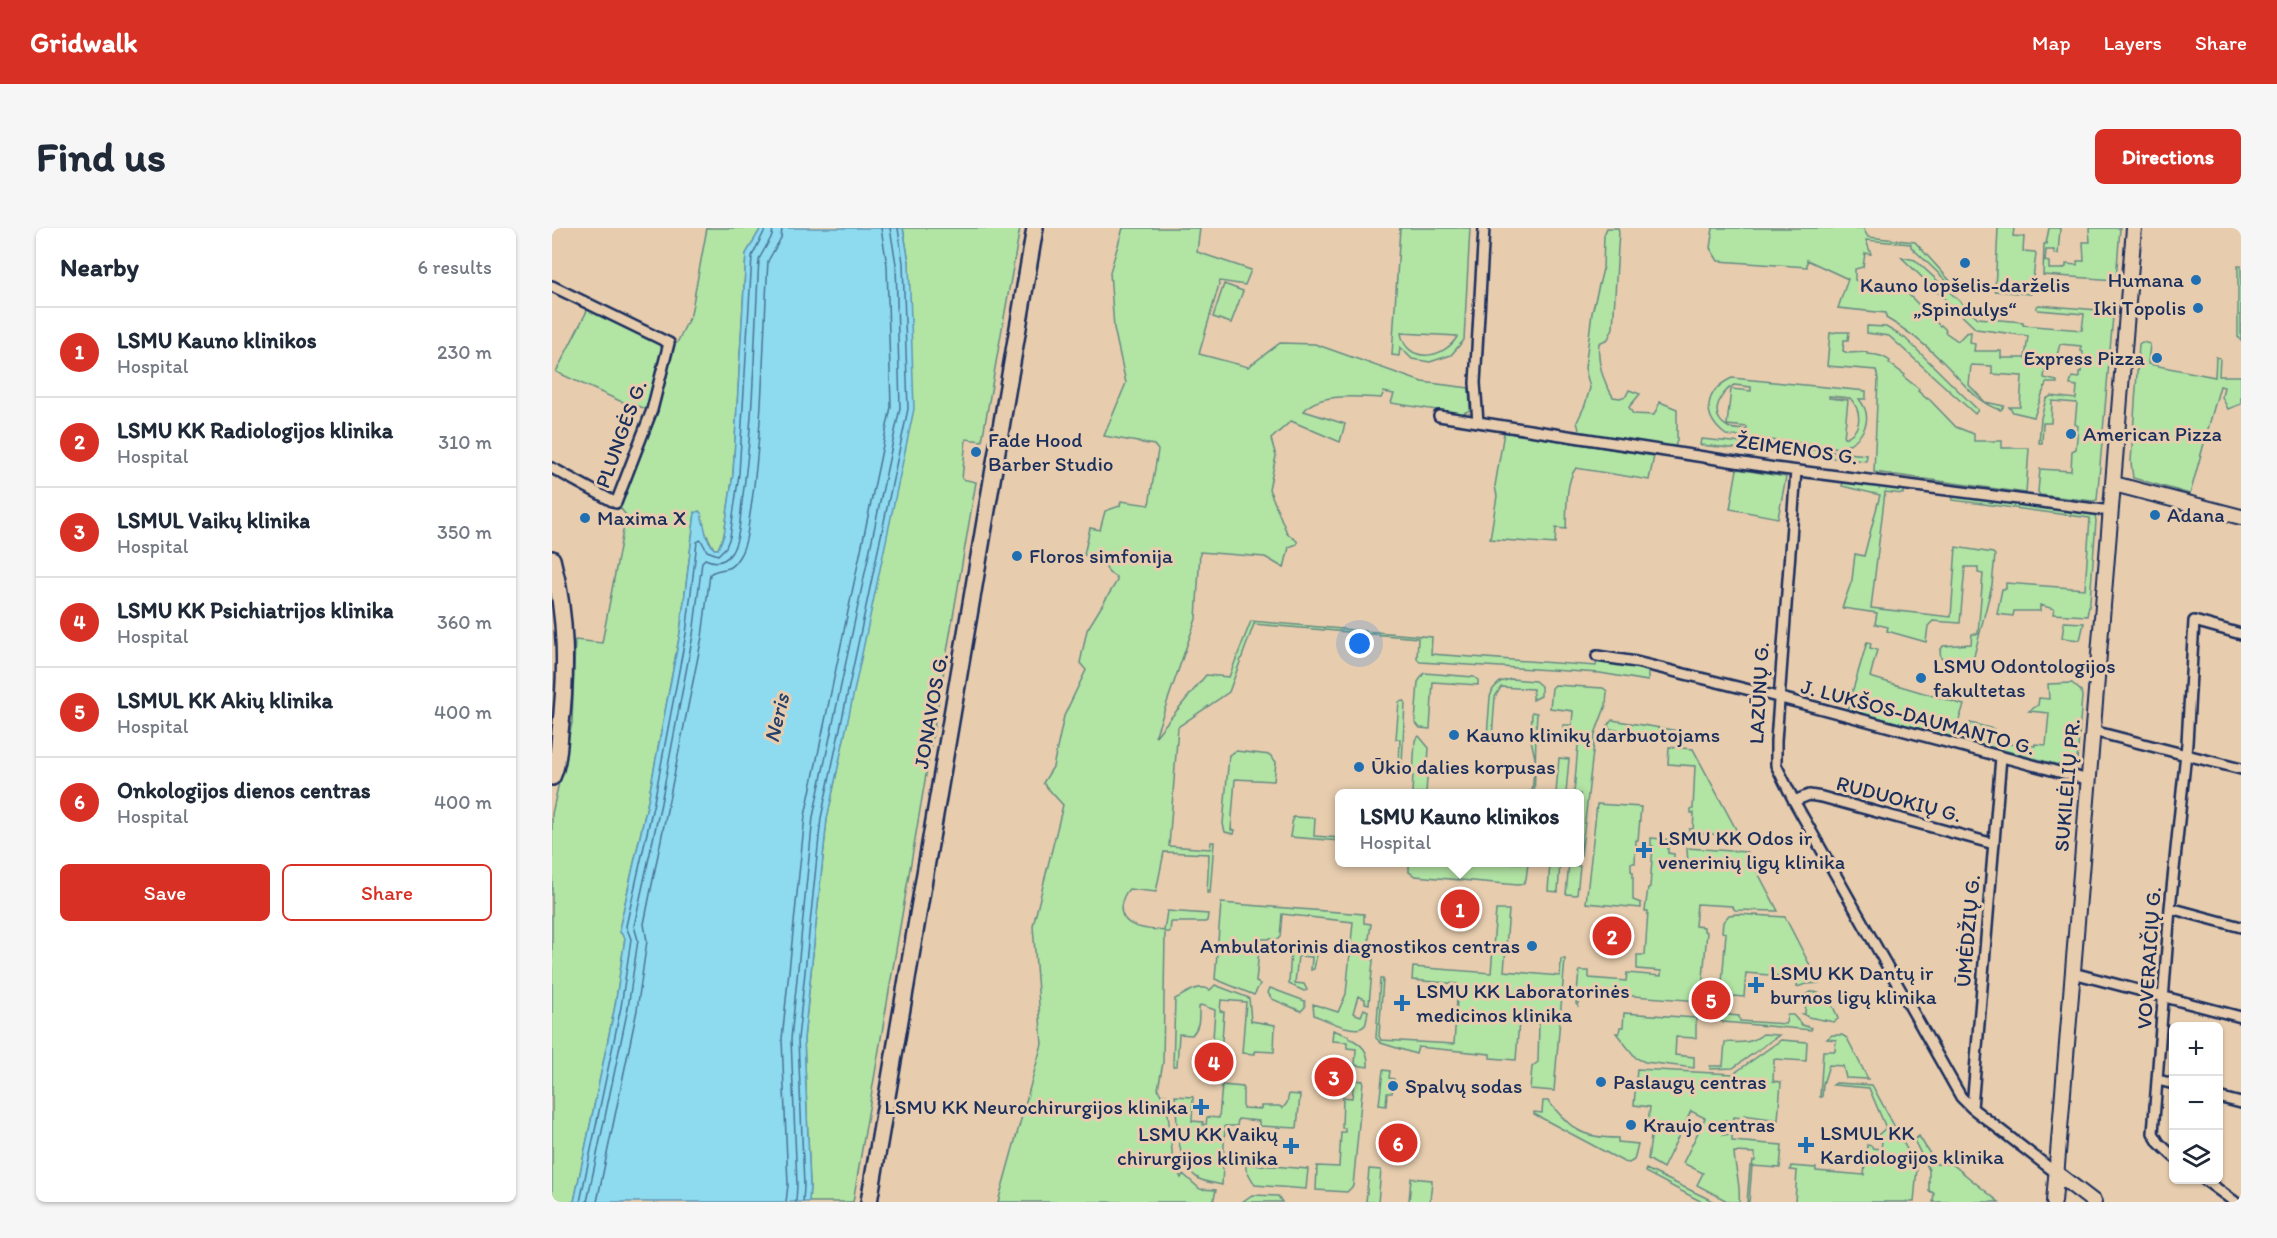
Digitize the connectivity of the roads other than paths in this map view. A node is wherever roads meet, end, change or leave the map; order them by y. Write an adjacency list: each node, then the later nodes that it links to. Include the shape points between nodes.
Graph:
1 (1035, 228): 38 (main road, JONAVOS G.)
2 (1484, 228): 6 (street, via 1475,383)
3 (2134, 228): 9 (main road, SUKILĖLIŲ PR.)
4 (552, 286): 7 (street, PLUNGĖS G., via 669,343 652,410 616,503)
5 (1439, 416): 6 (street, ŽEIMENOS G.)
6 (1478, 422): 8 (street, ŽEIMENOS G.)
7 (552, 468)
8 (1796, 471): 10 (street, ŽEIMENOS G.); 15 (street, LAZŪNŲ G.)
9 (2114, 484): 10 (main road, SUKILĖLIŲ PR.); 11 (main road)
10 (2112, 511): 17 (main road, SUKILĖLIŲ PR.)
11 (2241, 517)
12 (552, 559): 16 (main road, via 565,632)
13 (2241, 634): 18 (street, VOVERAIČIŲ G., via 2194,621)
14 (1597, 656): 15 (street, J. LUKŠOS-DAUMANTO G.)
15 (1779, 698): 19 (street, J. LUKŠOS-DAUMANTO G.); 23 (street, LAZŪNŲ G., via 1776,765)
16 (557, 704): 21 (main road, via 558,752)
17 (2093, 731): 18 (street); 22 (main road, SUKILĖLIŲ PR.)
18 (2185, 754): 20 (street); 25 (street, VOVERAIČIŲ G.)
19 (2001, 757): 22 (street, J. LUKŠOS-DAUMANTO G.); 24 (street, ŪMĖDŽIŲ G.)
20 (2241, 769)
21 (552, 777)
22 (2089, 780): 27 (main road, SUKILĖLIŲ PR.)
23 (1794, 801): 24 (street, RUDUOKIŲ G., via 1809,795 1822,797); 34 (street, LAZŪNŲ G., via 1948,1077)
24 (1994, 844): 34 (street, ŪMĖDŽIŲ G.)
25 (2170, 908): 26 (street); 28 (street, VOVERAIČIŲ G.)
26 (2241, 927)
27 (2073, 974): 28 (street); 36 (main road, SUKILĖLIŲ PR.)
28 (2164, 997): 29 (street); 30 (street, VOVERAIČIŲ G.)
29 (2241, 1017)
30 (2158, 1080): 31 (street); 35 (street, VOVERAIČIŲ G., via 2153,1133)
31 (2169, 1083)
32 (2223, 1098): 33 (street)
33 (2241, 1103)
34 (1972, 1108): 36 (street, LAZŪNŲ G.)
35 (2169, 1152)
36 (2056, 1173): 39 (main road, SUKILĖLIŲ PR.); 40 (main road, LAZŪNŲ G.)
37 (2212, 1184): 41 (street)
38 (869, 1202)
39 (2054, 1202)
40 (2094, 1202)
41 (2235, 1202)

